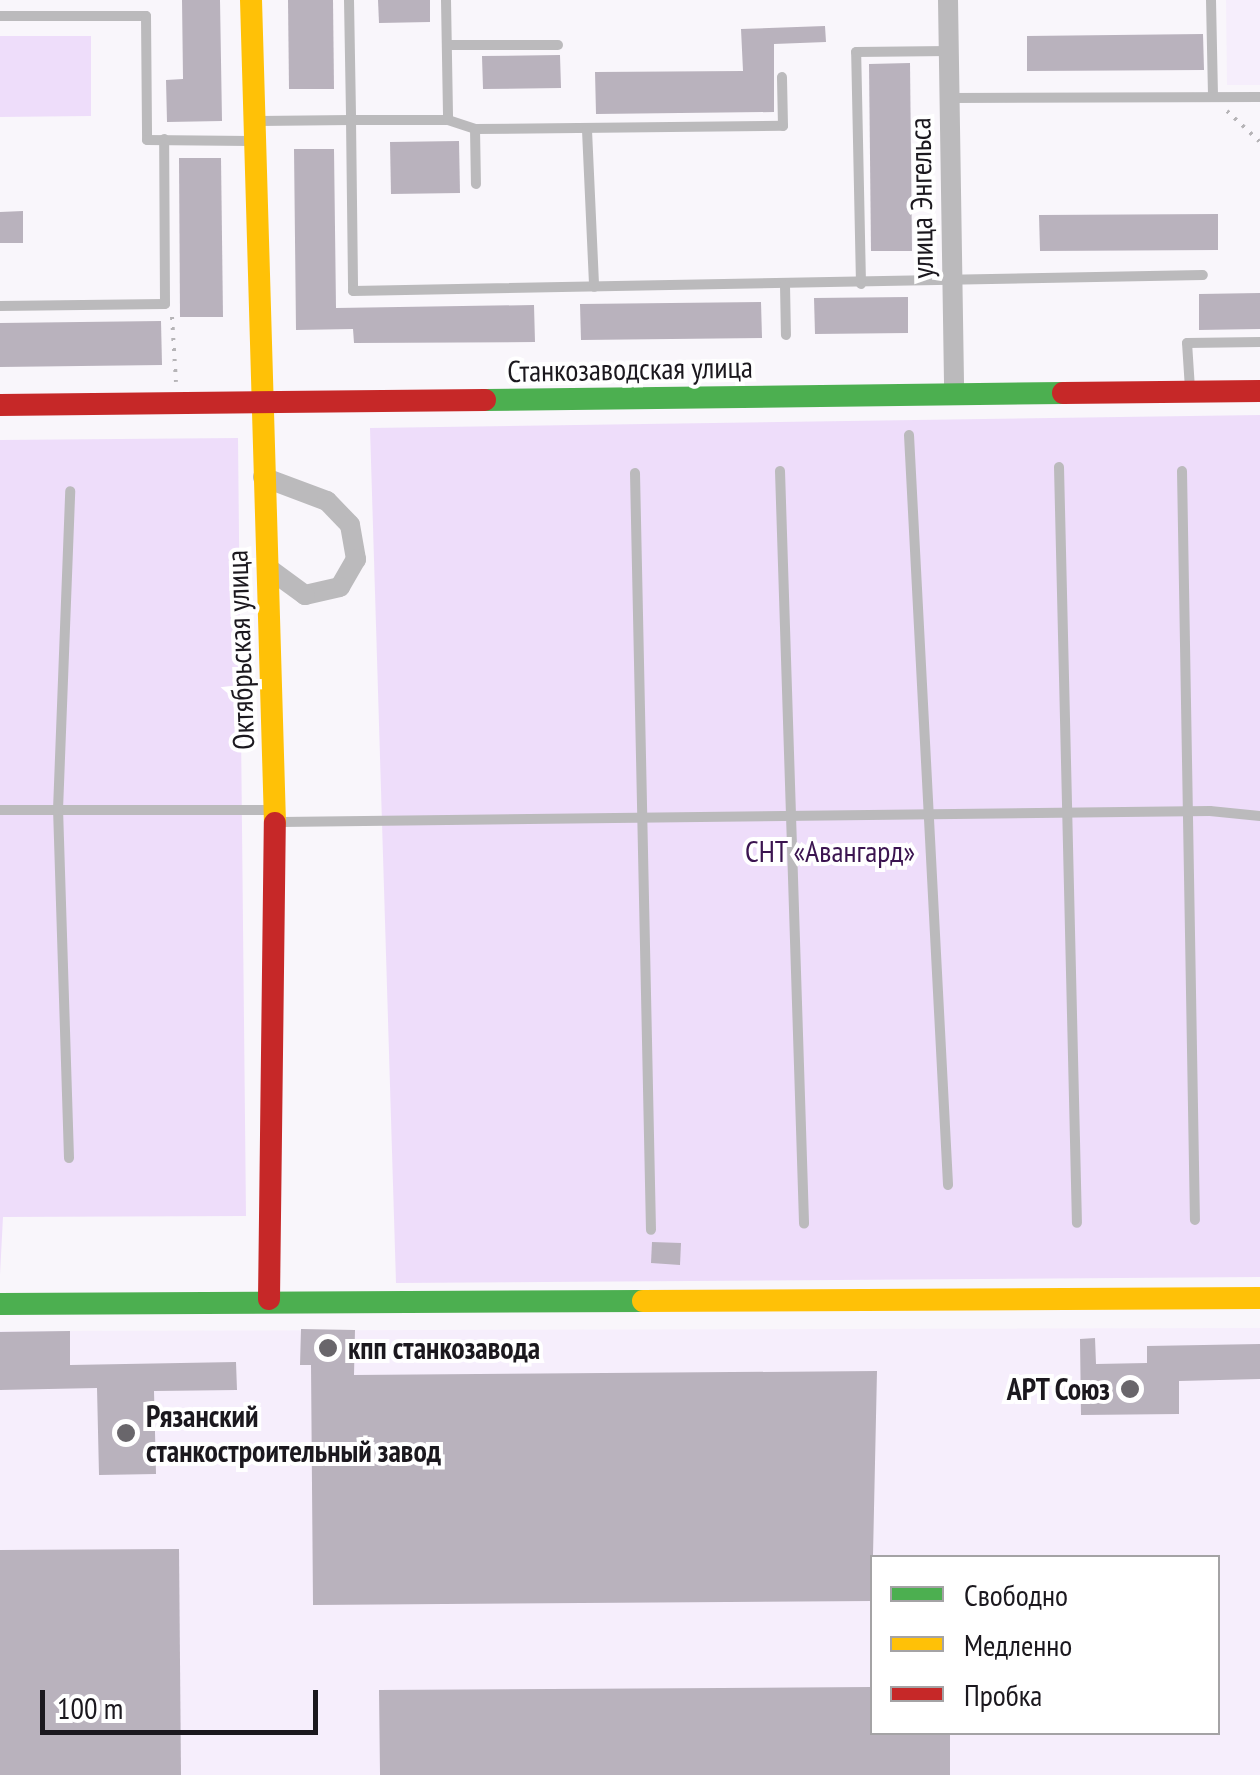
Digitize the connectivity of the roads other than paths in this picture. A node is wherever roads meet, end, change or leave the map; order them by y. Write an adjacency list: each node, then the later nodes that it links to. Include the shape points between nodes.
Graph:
1 (125, 0): 8 (lane)
2 (251, 0): 20 (street, Октябрьская улица)
3 (349, 0): 16 (lane)
4 (446, 0): 10 (lane)
5 (948, 0): 11 (street, улица Энгельса)
6 (1211, 0): 13 (lane)
7 (0, 16): 8 (lane)
8 (125, 16): 21 (lane, via 146,16 147,140)
9 (558, 45): 10 (lane)
10 (447, 46): 17 (lane)
11 (949, 51): 15 (street, улица Энгельса); 25 (lane, via 856,52)
12 (782, 77): 19 (lane, via 783,126)
13 (1213, 97): 14 (lane); 15 (lane)
14 (1260, 97)
15 (950, 98): 24 (street, улица Энгельса)
16 (351, 120): 17 (lane); 20 (lane); 27 (lane, via 353,291)
17 (448, 120): 18 (lane)
18 (475, 129): 19 (lane); 22 (lane)
19 (588, 130): 27 (lane)
20 (255, 131): 21 (lane); 34 (street, Октябрьская улица)
21 (164, 140): 28 (lane, via 165,304)
22 (476, 184)
23 (1203, 275): 24 (lane)
24 (952, 282): 25 (lane); 33 (street, улица Энгельса)
25 (861, 284): 26 (lane)
26 (785, 285): 27 (lane); 29 (lane)
27 (594, 288)
28 (0, 306)
29 (786, 335)
30 (1260, 342): 32 (lane, via 1187,343)
31 (1260, 390): 32 (street, Станкозаводская улица)
32 (1190, 392): 33 (street, Станкозаводская улица)
33 (954, 394): 34 (street, Станкозаводская улица)
34 (258, 404): 35 (street, Станкозаводская улица); 41 (street, Октябрьская улица)
35 (0, 405)
36 (909, 435): 50 (lane)
37 (1059, 467): 47 (lane)
38 (780, 471): 52 (lane)
39 (1182, 471): 46 (lane)
40 (636, 473): 51 (lane)
41 (263, 477): 43 (street, Октябрьская улица); 43 (street, via 327,501 350,525 356,560 340,586 305,594)
42 (70, 491): 45 (lane)
43 (268, 568): 48 (street, Октябрьская улица)
44 (0, 810): 45 (lane)
45 (58, 810): 48 (lane); 53 (lane)
46 (1188, 811): 47 (lane); 49 (lane); 55 (lane)
47 (1064, 814): 50 (lane); 56 (lane)
48 (274, 816): 51 (lane); 60 (street, Октябрьская улица)
49 (1260, 816)
50 (928, 818): 52 (lane); 54 (lane)
51 (640, 820): 52 (lane); 58 (lane)
52 (789, 820): 57 (lane)
53 (69, 1158)
54 (948, 1185)
55 (1195, 1220)
56 (1077, 1222)
57 (804, 1224)
58 (651, 1230)
59 (1260, 1298): 60 (street)
60 (268, 1299): 61 (street)
61 (0, 1304)

